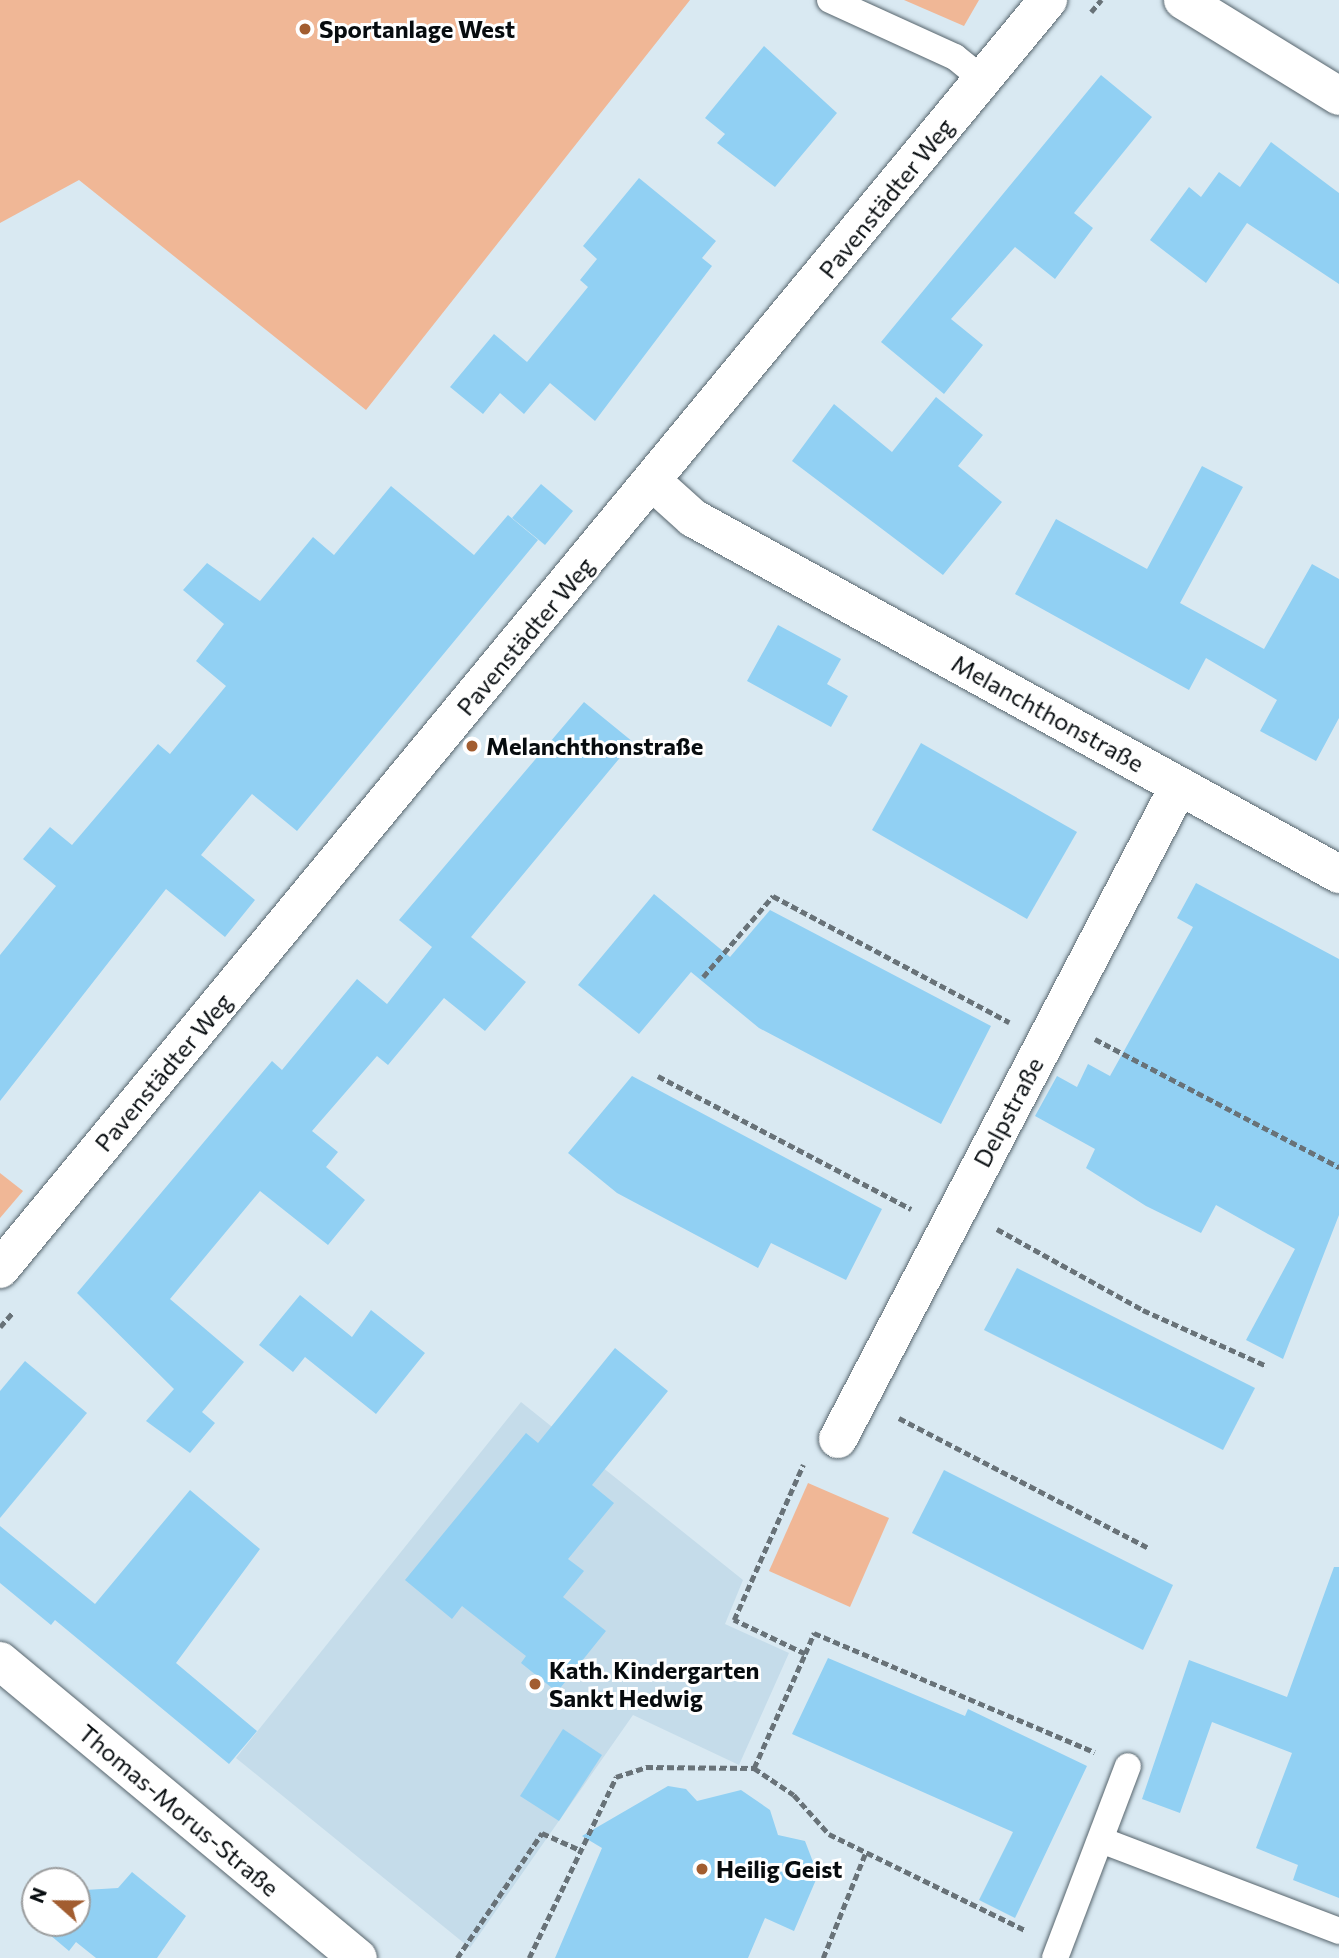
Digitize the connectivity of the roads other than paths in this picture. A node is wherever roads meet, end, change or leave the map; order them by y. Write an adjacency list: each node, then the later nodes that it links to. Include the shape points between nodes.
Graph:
1 (830, 0): 4 (lane, via 955,57)
2 (1048, 0): 4 (street, Pavenstädter Weg)
3 (1183, 0): 5 (street)
4 (983, 80): 6 (street, Pavenstädter Weg)
5 (1339, 96)
6 (653, 482): 7 (street, Melanchthonstraße, via 693,518); 9 (street, Pavenstädter Weg)
7 (1179, 786): 8 (street, Melanchthonstraße); 10 (street, Delpstraße)
8 (1339, 874)
9 (0, 1269)
10 (838, 1439)
11 (0, 1661): 16 (street, Thomas-Morus-Straße)
12 (1128, 1766): 13 (lane)
13 (1101, 1840): 14 (lane); 15 (lane)
14 (1339, 1931)
15 (1058, 1951)
16 (358, 1958)

